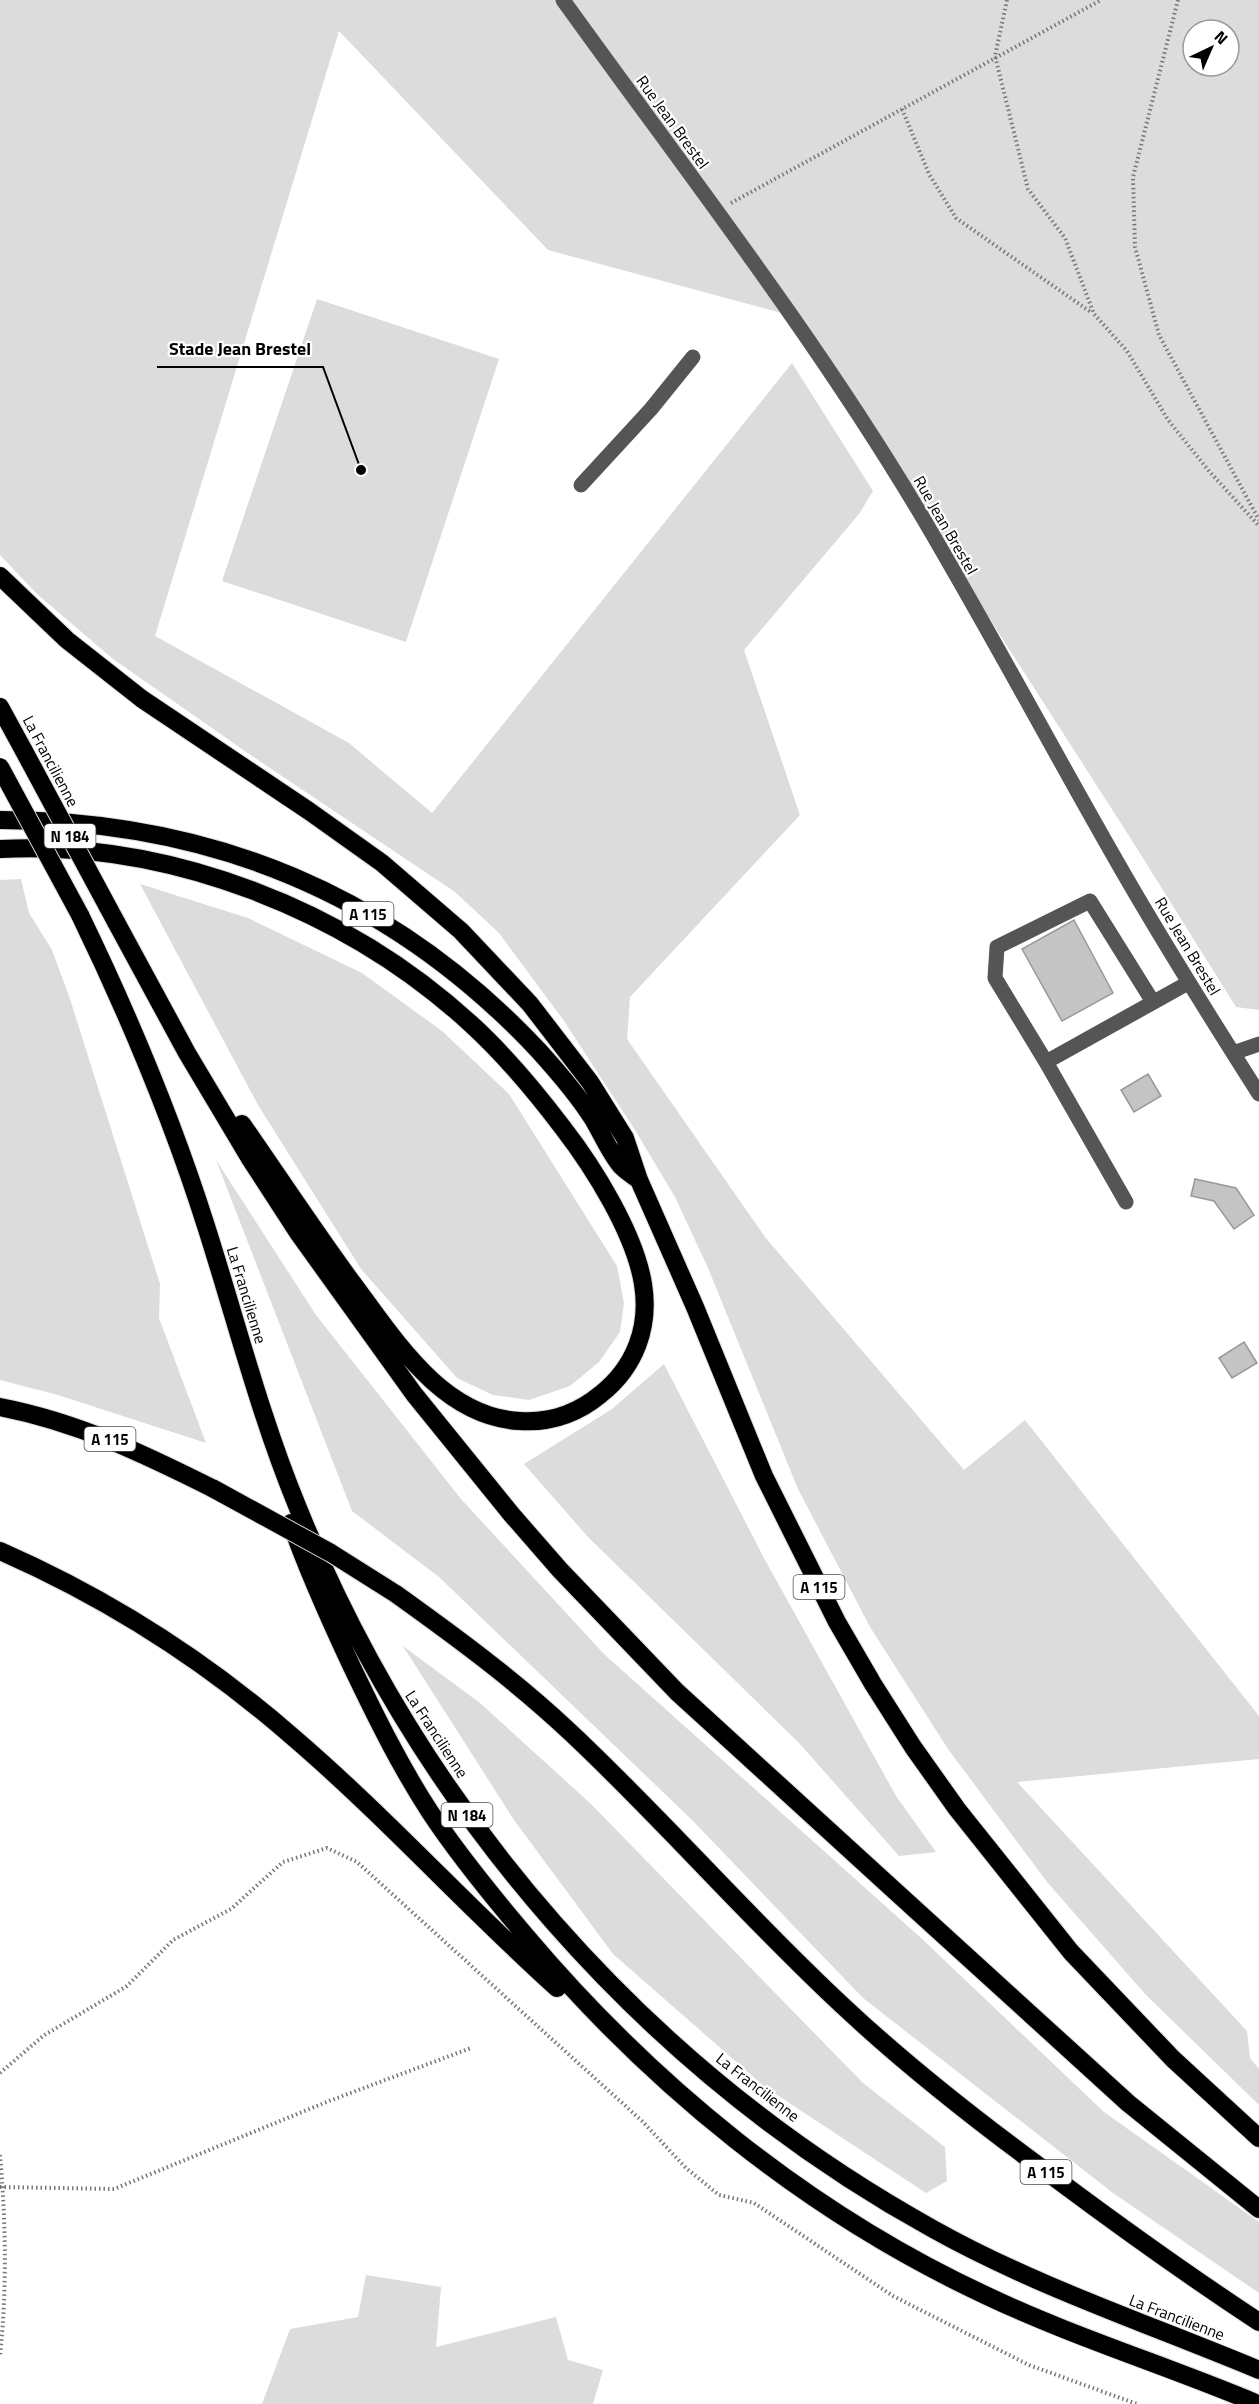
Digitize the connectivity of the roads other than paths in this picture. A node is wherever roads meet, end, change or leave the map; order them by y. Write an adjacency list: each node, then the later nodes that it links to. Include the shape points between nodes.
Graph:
1 (563, 0): 10 (street, Rue Jean Brestel, via 796,323 916,508)
2 (693, 357): 3 (street)
3 (581, 485)
4 (0, 576): 16 (highway, via 106,672 348,838 461,931 530,1004 590,1082 625,1138)
5 (0, 707): 9 (highway, La Francilienne / N 184, bridge)
6 (0, 767): 18 (highway, La Francilienne / N 184, bridge, via 110,976 172,1127)
7 (0, 820): 16 (highway, A 115, via 111,827 186,841 293,877 367,913 442,963 514,1025 592,1117 621,1165)
8 (0, 849): 9 (highway, via 58,850 140,860 241,887 360,943 421,983 472,1025 526,1081 580,1151 635,1252 643,1281 644,1328 638,1347 611,1386 569,1414 533,1422 486,1415 445,1392 395,1340 339,1264 227,1101)
9 (133, 954): 23 (highway, La Francilienne / N 184, via 249,1157 337,1289 429,1413 560,1570 677,1692 877,1875 1128,2103)
10 (1188, 983): 11 (street); 13 (street, Rue Jean Brestel)
11 (1154, 1002): 14 (street); 14 (street, via 1090,901 998,947 995,978)
12 (1259, 1044): 13 (street)
13 (1233, 1053): 15 (street, Rue Jean Brestel)
14 (1046, 1062): 17 (street)
15 (1259, 1094)
16 (639, 1180): 22 (highway, A 115, via 764,1476 837,1622 913,1747 1071,1952 1173,2059)
17 (1126, 1203)
18 (238, 1333): 21 (highway, via 276,1481 300,1550 397,1756 465,1863 542,1955); 25 (highway, La Francilienne / N 184, via 298,1510 380,1681 483,1838 592,1966 655,2028 744,2103 812,2153 932,2229 1078,2299)
19 (0, 1407): 24 (highway, La Francilienne / A 115, bridge, via 72,1424 116,1442 214,1489 331,1553 396,1594 483,1658 569,1731 762,1929 844,2007 944,2093 1142,2242)
20 (0, 1551): 21 (highway, via 128,1617 261,1710 383,1819 513,1948)
21 (628, 2046): 26 (highway, via 734,2140 851,2221 915,2258 984,2295)
22 (1259, 2138)
23 (1259, 2209)
24 (1259, 2322)
25 (1259, 2370)
26 (1258, 2404)

